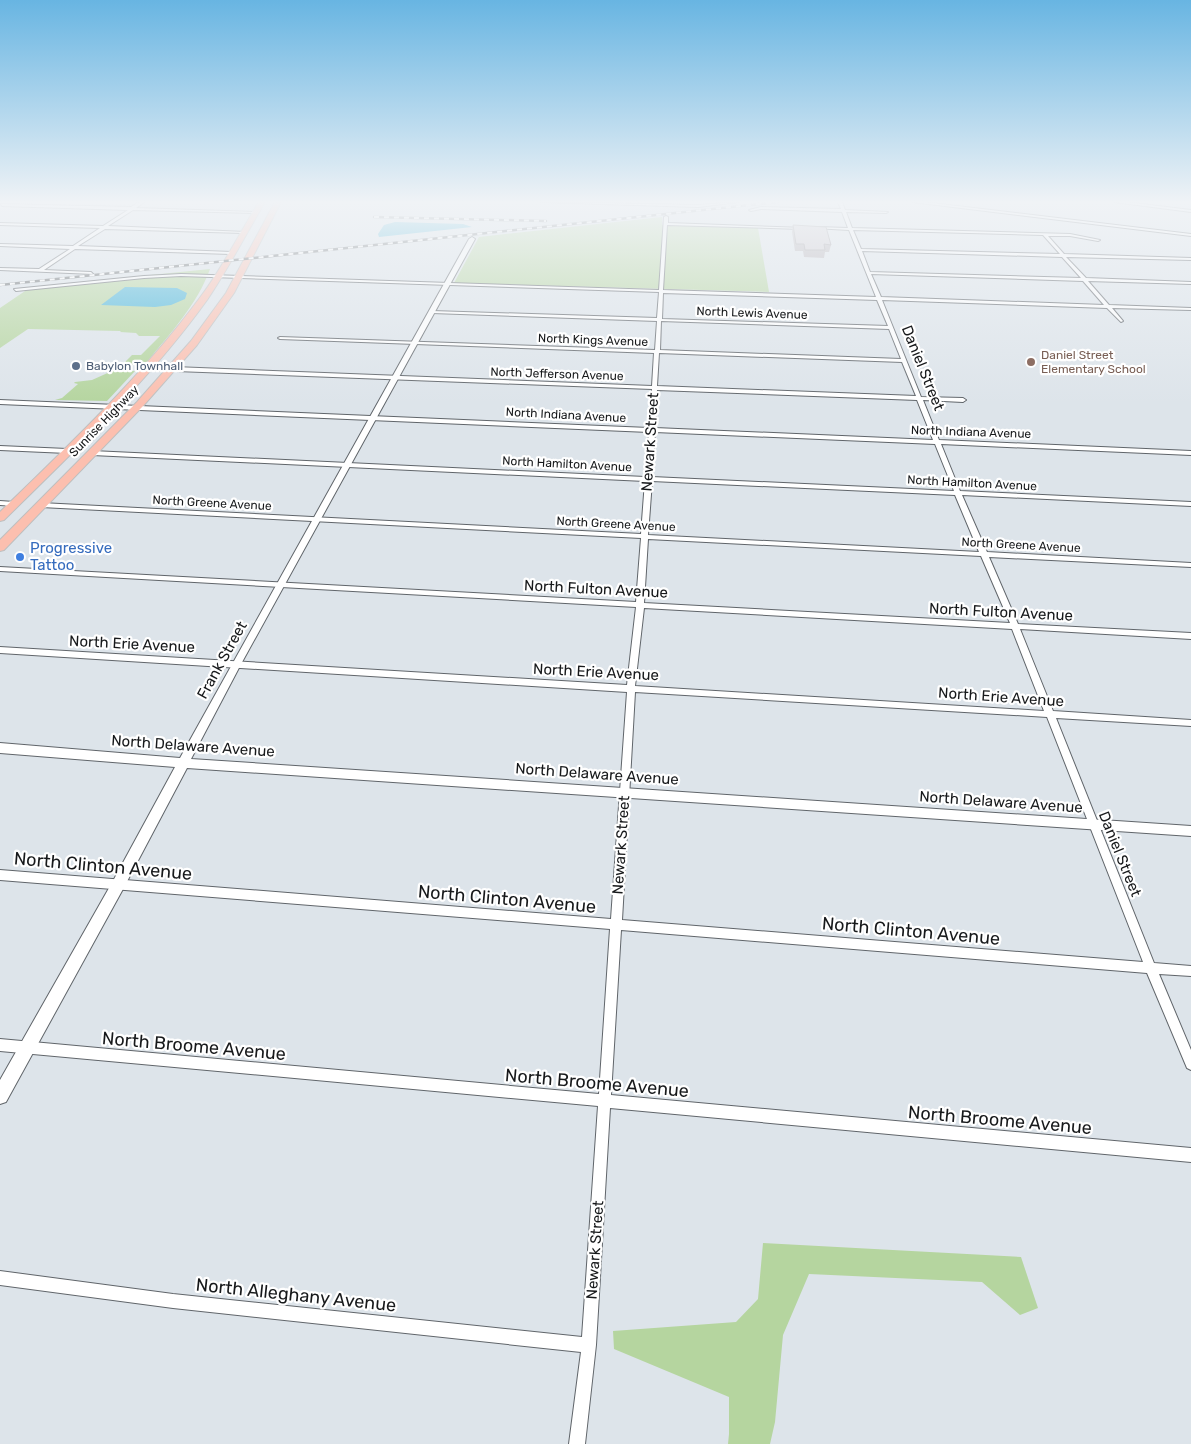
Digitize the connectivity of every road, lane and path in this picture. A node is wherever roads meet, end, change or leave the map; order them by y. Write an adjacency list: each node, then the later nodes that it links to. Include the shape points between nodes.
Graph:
1 (8, 269): 8 (street)
2 (221, 269): 11 (highway, Sunrise Highway)
3 (244, 269): 12 (highway, Sunrise Highway)
4 (455, 269): 15 (street, Frank Street)
5 (662, 269): 17 (street, Newark Street)
6 (868, 269): 10 (street, Daniel Street)
7 (1074, 269): 13 (street)
8 (39, 271): 9 (street)
9 (91, 273)
10 (870, 273): 13 (street); 18 (street, Daniel Street)
11 (217, 277): 12 (street); 16 (street, via 159,276); 29 (highway, Sunrise Highway)
12 (239, 278): 15 (street); 30 (highway, Sunrise Highway, via 215,316)
13 (1084, 280): 14 (street); 19 (street)
14 (1191, 283)
15 (446, 285): 17 (street); 21 (street, Frank Street)
16 (16, 290)
17 (660, 292): 18 (street); 22 (street, Newark Street)
18 (879, 299): 19 (street); 24 (street, Daniel Street)
19 (1108, 306): 20 (street); 23 (street)
20 (1191, 309)
21 (432, 312): 22 (street, North Lewis Avenue); 26 (street, Frank Street)
22 (659, 320): 24 (street, North Lewis Avenue); 27 (street, Newark Street)
23 (1121, 321)
24 (892, 328): 28 (street, Daniel Street)
25 (280, 338): 26 (street, North Kings Avenue)
26 (414, 343): 27 (street, North Kings Avenue); 31 (street, Frank Street)
27 (656, 352): 28 (street, North Kings Avenue); 32 (street, Newark Street)
28 (905, 361): 33 (street, Daniel Street)
29 (149, 368): 30 (street, North Jefferson Avenue); 36 (highway, Sunrise Highway)
30 (172, 369): 31 (street, North Jefferson Avenue); 37 (highway, Sunrise Highway)
31 (396, 378): 32 (street, North Jefferson Avenue); 38 (street, Frank Street)
32 (653, 388): 33 (street, North Jefferson Avenue); 39 (street, Newark Street)
33 (920, 399): 34 (street, North Jefferson Avenue); 40 (street, Daniel Street)
34 (964, 400)
35 (0, 402): 36 (street, North Indiana Avenue)
36 (113, 406): 37 (street, North Indiana Avenue); 42 (highway, Sunrise Highway)
37 (137, 407): 38 (street, North Indiana Avenue); 43 (highway, Sunrise Highway)
38 (374, 418): 39 (street, North Indiana Avenue); 45 (street, Frank Street)
39 (651, 430): 40 (street, North Indiana Avenue); 46 (street, Newark Street)
40 (938, 442): 44 (street, North Indiana Avenue); 47 (street, Daniel Street)
41 (0, 448): 42 (street)
42 (67, 452): 49 (highway, Sunrise Highway)
43 (92, 453): 45 (street, North Hamilton Avenue); 51 (highway, Sunrise Highway)
44 (1191, 453)
45 (347, 465): 46 (street, North Hamilton Avenue); 53 (street, Frank Street)
46 (647, 479): 47 (street, North Hamilton Avenue); 54 (street, Newark Street)
47 (958, 494): 50 (street, North Hamilton Avenue); 56 (street, Daniel Street)
48 (0, 504): 49 (street)
49 (14, 504): 52 (highway, Sunrise Highway)
50 (1191, 504)
51 (41, 505): 53 (street, North Greene Avenue); 55 (highway, Sunrise Highway)
52 (0, 518)
53 (317, 520): 54 (street, North Greene Avenue); 59 (street, Frank Street)
54 (644, 536): 56 (street, North Greene Avenue); 60 (street, Newark Street)
55 (0, 547)
56 (985, 554): 57 (street, North Greene Avenue); 61 (street, Daniel Street)
57 (1191, 565)
58 (0, 569): 59 (street, North Fulton Avenue)
59 (280, 586): 60 (street, North Fulton Avenue); 64 (street, Frank Street)
60 (640, 605): 61 (street, North Fulton Avenue); 65 (street, Newark Street)
61 (1015, 626): 62 (street, North Fulton Avenue); 66 (street, Daniel Street)
62 (1191, 636)
63 (0, 650): 64 (street, North Erie Avenue)
64 (236, 664): 65 (street, North Erie Avenue); 69 (street, Frank Street)
65 (631, 688): 66 (street, North Erie Avenue); 70 (street, Newark Street)
66 (1049, 713): 67 (street, North Erie Avenue); 71 (street, Daniel Street)
67 (1191, 722)
68 (0, 748): 69 (street, North Delaware Avenue)
69 (183, 763): 70 (street, North Delaware Avenue); 74 (street, Frank Street)
70 (625, 792): 71 (street, North Delaware Avenue); 75 (street, Newark Street)
71 (1094, 825): 72 (street, North Delaware Avenue); 76 (street, Daniel Street)
72 (1191, 831)
73 (0, 875): 74 (street, North Clinton Avenue)
74 (118, 885): 75 (street, North Clinton Avenue); 79 (street, Frank Street)
75 (615, 925): 76 (street, North Clinton Avenue); 82 (street, Newark Street)
76 (1150, 968): 77 (street, North Clinton Avenue); 80 (street, Daniel Street)
77 (1191, 971)
78 (0, 1045): 79 (street, North Broome Avenue)
79 (26, 1048): 81 (street, Frank Street); 82 (street, North Broome Avenue)
80 (1191, 1064)
81 (0, 1096)
82 (604, 1101): 83 (street, North Broome Avenue); 85 (street, Newark Street)
83 (1191, 1155)
84 (0, 1278): 85 (street, North Alleghany Avenue, via 173,1301)
85 (589, 1345): 86 (street, Newark Street)
86 (577, 1444)

